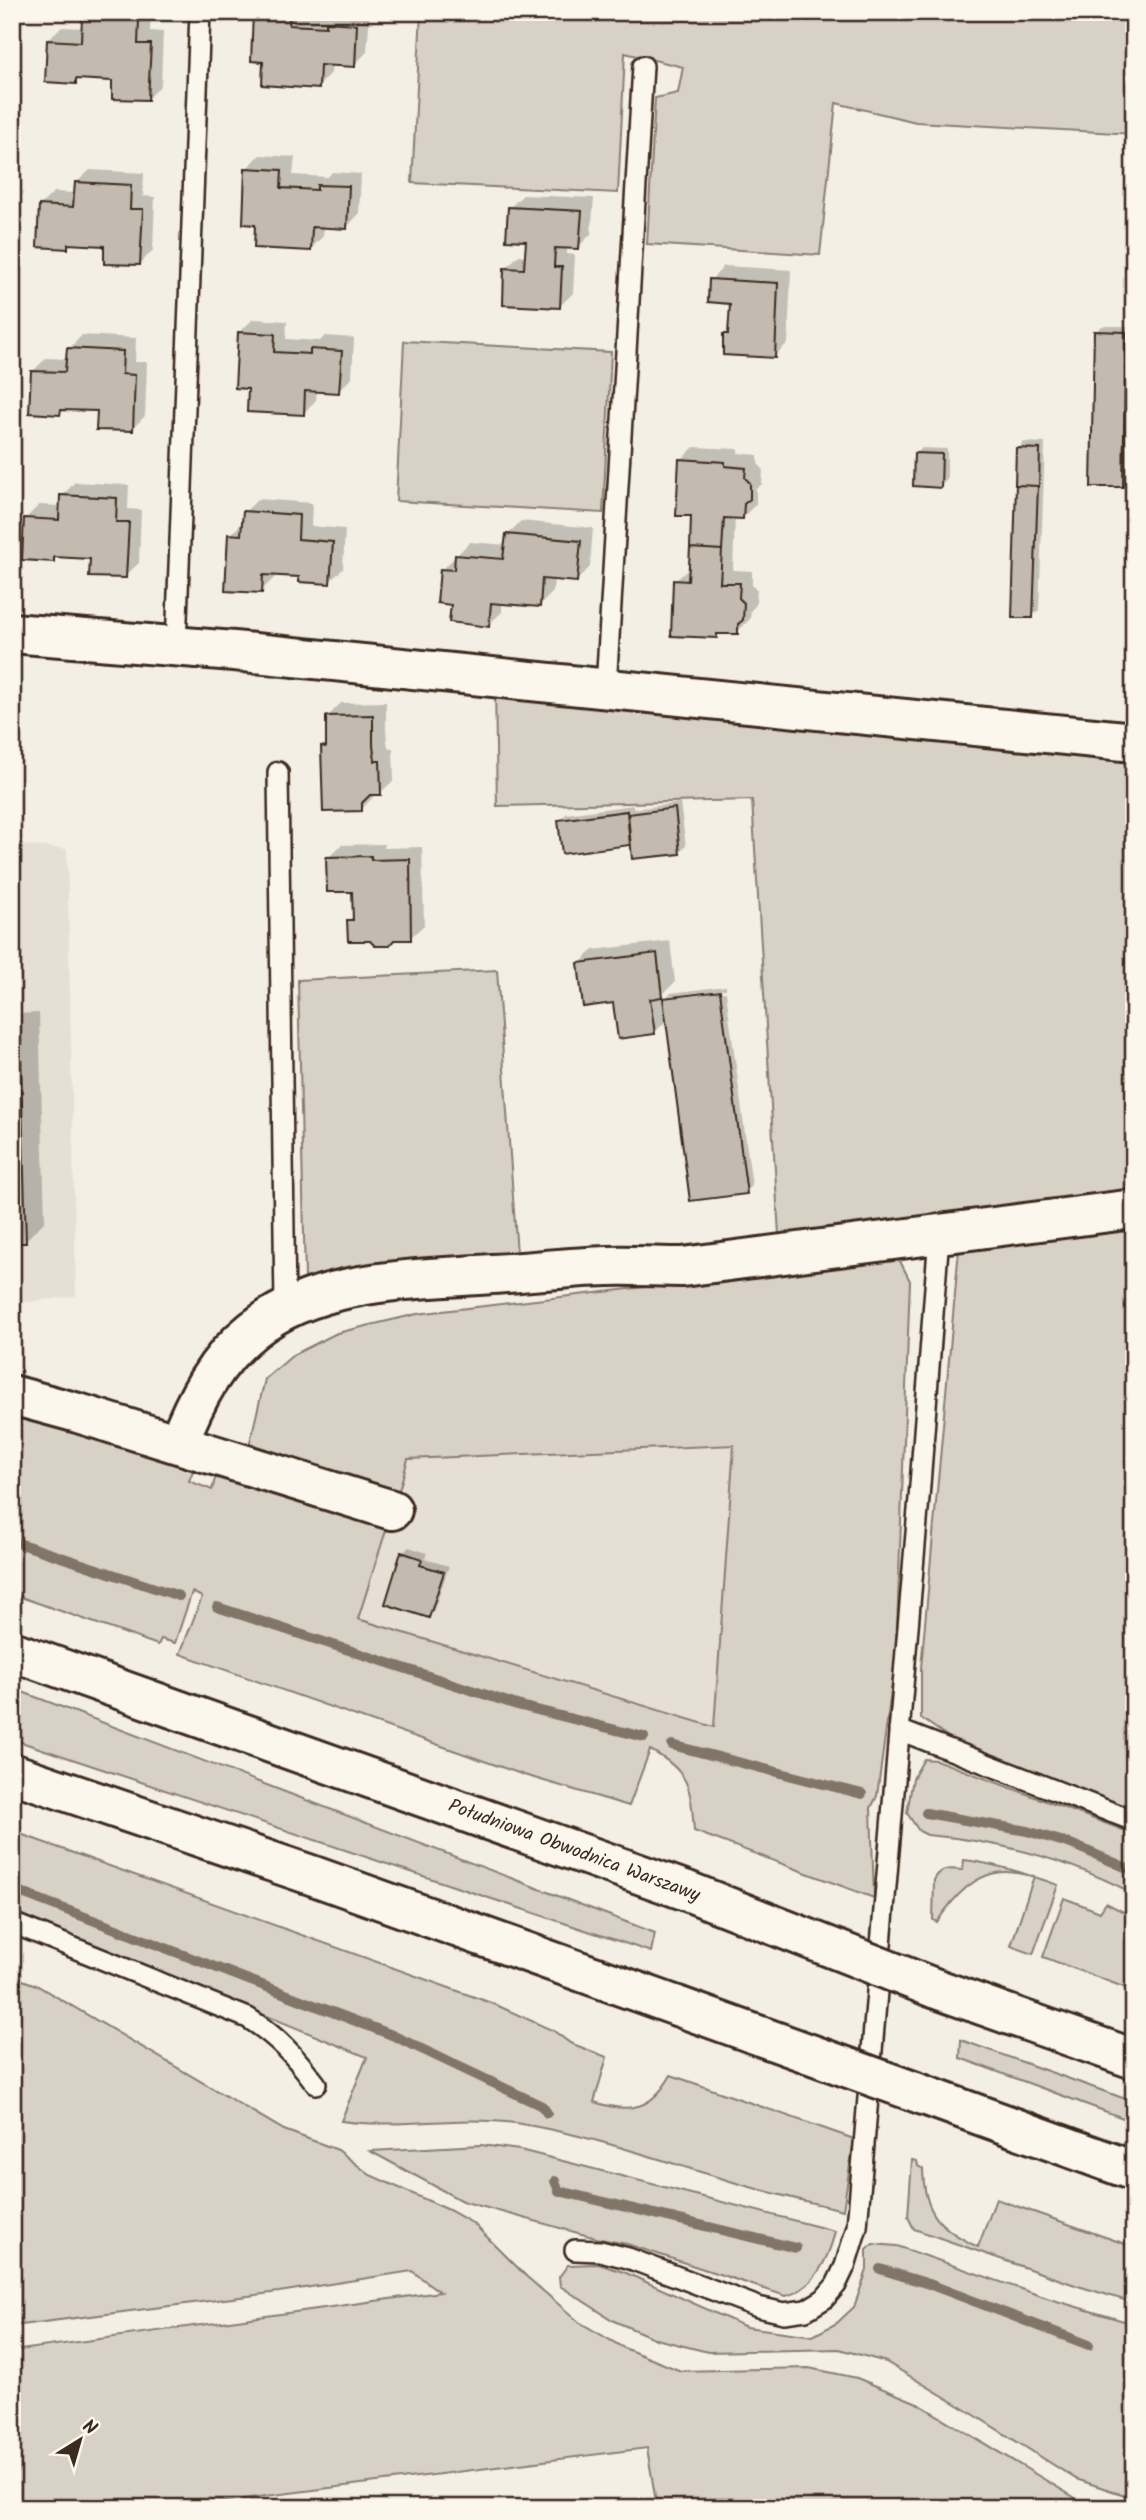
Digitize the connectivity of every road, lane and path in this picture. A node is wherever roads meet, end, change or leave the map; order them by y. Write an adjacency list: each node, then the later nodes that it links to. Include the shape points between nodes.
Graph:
1 (200, 12): 4 (lane)
2 (643, 65): 5 (lane)
3 (12, 633): 4 (main road)
4 (176, 646): 5 (main road)
5 (606, 688): 6 (main road)
6 (1134, 742)
7 (278, 772): 10 (lane)
8 (1134, 1209): 9 (main road)
9 (939, 1235): 10 (main road, via 682,1267 609,1266 395,1281 334,1292); 15 (lane)
10 (285, 1309): 12 (main road, via 229,1351 192,1406)
11 (12, 1395): 12 (main road)
12 (178, 1444): 13 (main road)
13 (393, 1510)
14 (12, 1651): 19 (main road, Południowa Obwodnica Warszawy, bridge, via 687,1891)
15 (899, 1730): 17 (lane); 22 (lane, via 856,2227 836,2286 806,2310 784,2312 758,2307 628,2258)
16 (12, 1773): 21 (main road, bridge, via 314,1876)
17 (1134, 1821)
18 (12, 1923): 20 (lane, via 248,2018 292,2052)
19 (1134, 2059)
20 (316, 2084)
21 (1134, 2171)
22 (575, 2250)

